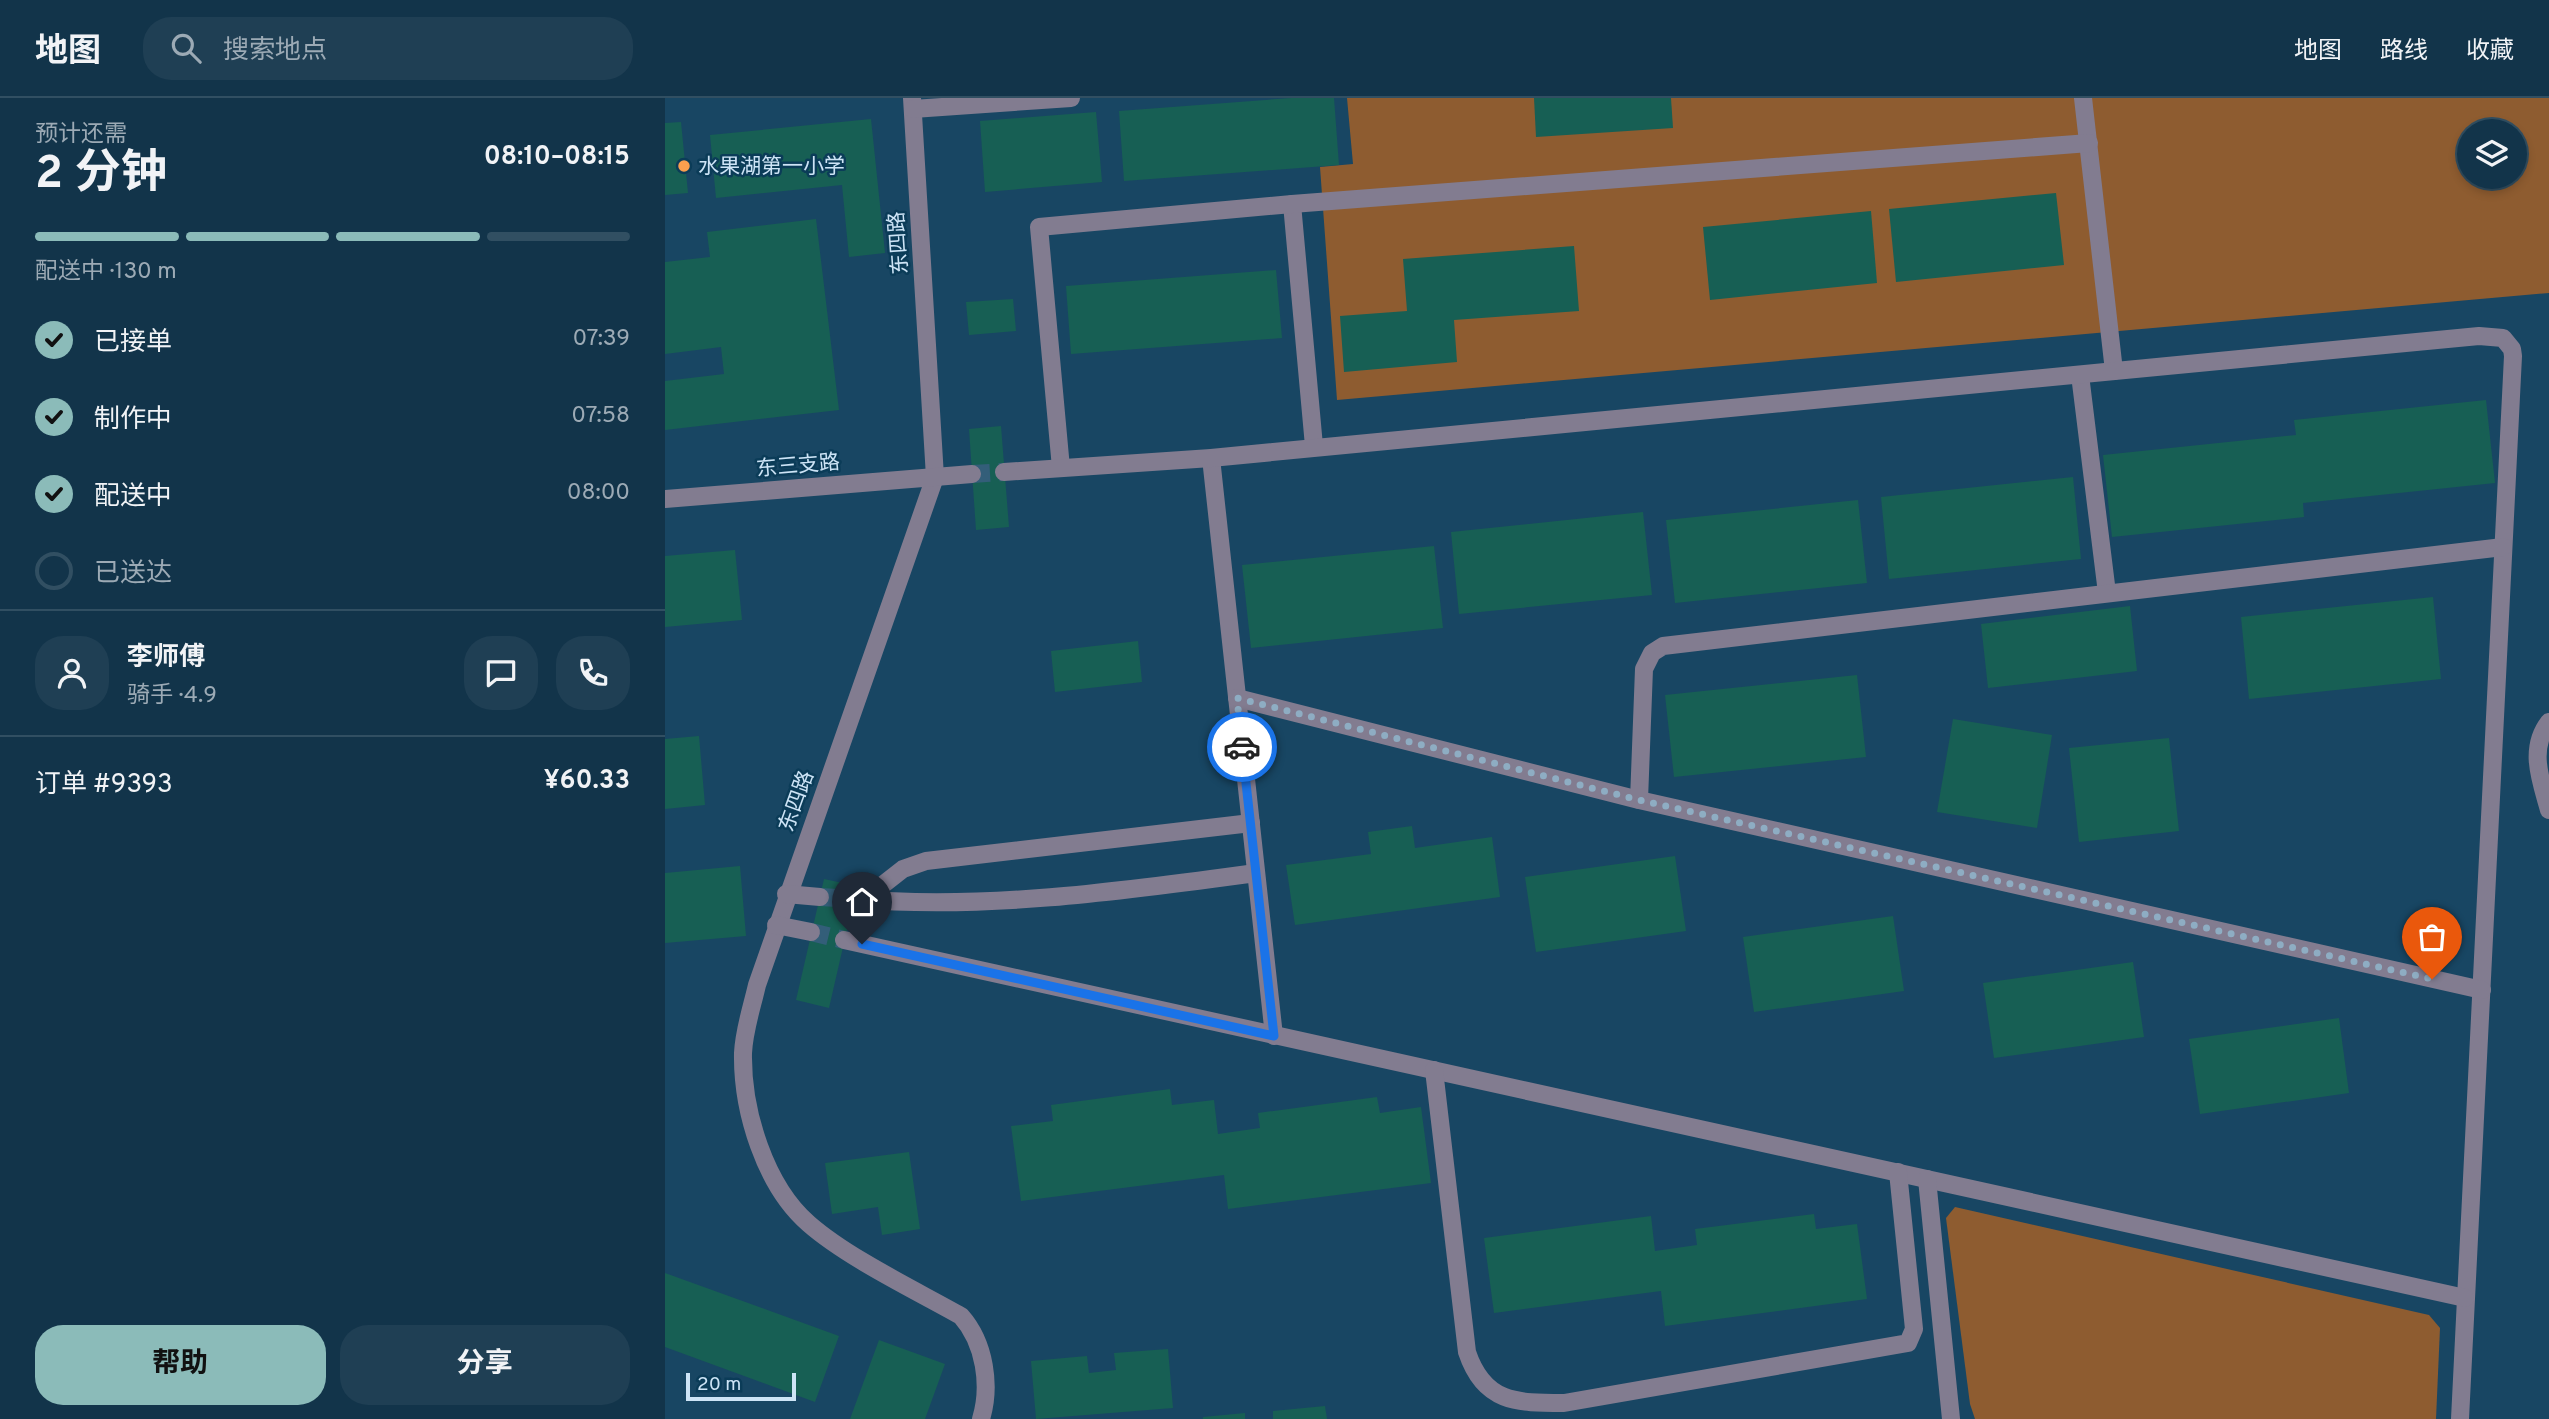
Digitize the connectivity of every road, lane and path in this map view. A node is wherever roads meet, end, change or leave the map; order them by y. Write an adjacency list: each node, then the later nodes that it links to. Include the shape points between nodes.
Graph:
1 (1071, 98): 3 (street)
2 (2083, 98): 5 (street)
3 (983, 101): 4 (street)
4 (912, 103): 14 (street, 东四路)
5 (2089, 143): 6 (street); 7 (street)
6 (1292, 204): 9 (street); 11 (street, via 1039,228)
7 (2114, 371): 8 (street); 16 (street, via 2479,336 2503,338 2513,356)
8 (2080, 374): 9 (street); 17 (street)
9 (1314, 446): 10 (street)
10 (1211, 458): 11 (street); 18 (street)
11 (1061, 468): 12 (street)
12 (1004, 472)
13 (972, 474): 14 (street, 东三支路)
14 (935, 477): 15 (street, 东三支路); 24 (street, 东四路)
15 (665, 499)
16 (2503, 547): 17 (street); 31 (street)
17 (2107, 593): 20 (street, via 1663,646 1652,653 1644,669)
18 (1237, 698): 20 (street); 22 (street)
19 (2549, 722): 21 (street, via 2537,751)
20 (1639, 800): 31 (street)
21 (2549, 810)
22 (1251, 823): 23 (street); 27 (street, via 926,861 903,869 880,887)
23 (1257, 873): 27 (street, via 1011,902); 32 (street)
24 (786, 894): 25 (street); 28 (street, 东四路)
25 (820, 897)
26 (854, 899): 27 (street)
27 (876, 901)
28 (776, 925): 29 (street); 37 (street, 东四路, via 743,1052 749,1106 774,1177 799,1214 817,1230 961,1316 970,1327 988,1383)
29 (811, 932)
30 (844, 940): 32 (street)
31 (2481, 990): 36 (street)
32 (1274, 1036): 33 (street)
33 (1434, 1070): 34 (street); 34 (street, via 1468,1352 1475,1375 1489,1390 1509,1399 1564,1403 1909,1343 1914,1329)
34 (1898, 1172): 35 (street)
35 (1927, 1179): 36 (street); 38 (street)
36 (2465, 1297): 39 (street)
37 (981, 1419)
38 (1951, 1419)
39 (2460, 1419)

